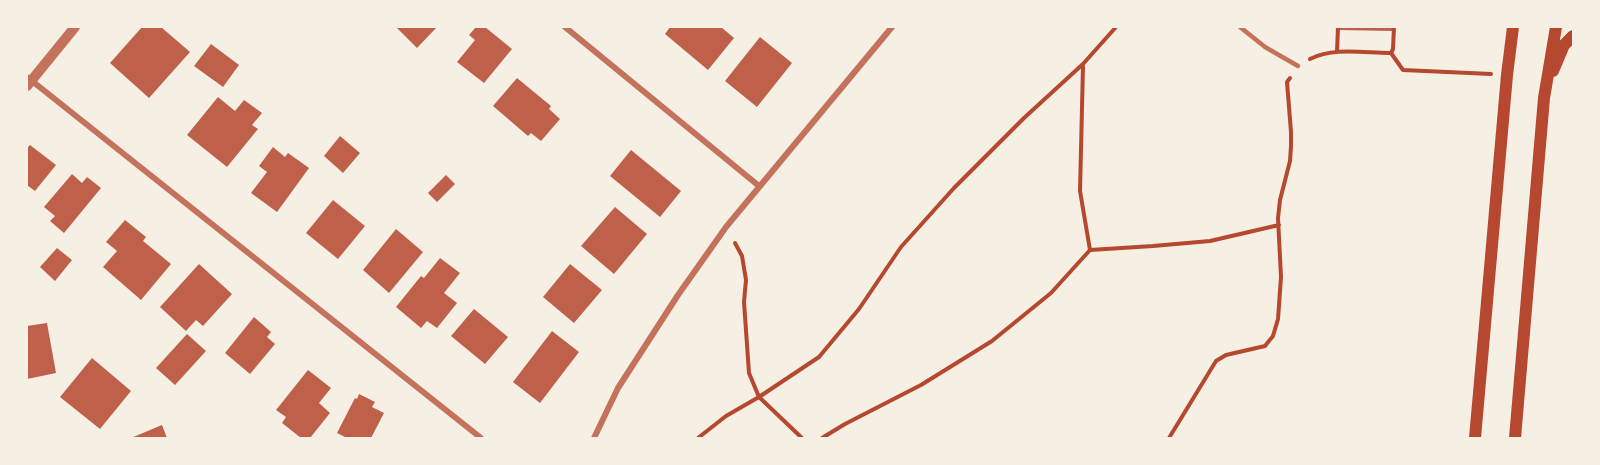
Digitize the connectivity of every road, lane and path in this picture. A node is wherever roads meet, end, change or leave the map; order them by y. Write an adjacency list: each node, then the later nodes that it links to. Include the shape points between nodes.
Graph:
1 (75, 27): 16 (street)
2 (565, 27): 18 (street)
3 (892, 27): 18 (street)
4 (1116, 27): 13 (path)
5 (1240, 27): 14 (lane, via 1264,47)
6 (1338, 27): 11 (path)
7 (1394, 27): 12 (path)
8 (1513, 27): 15 (main road)
9 (1556, 27): 17 (main road)
10 (1573, 36): 17 (main road, via 1564,45)
11 (1337, 52): 12 (path); 14 (path, via 1321,53)
12 (1391, 53): 15 (path, via 1402,70)
13 (1083, 64): 21 (path, via 1080,191); 22 (path, via 954,188 901,247 859,309 819,357)
14 (1298, 66): 19 (path, via 1287,82 1292,132)
15 (1507, 75): 29 (main road)
16 (28, 82): 23 (street)
17 (1544, 98): 30 (main road)
18 (759, 186): 20 (street)
19 (1279, 225): 21 (path, via 1210,241); 28 (path, via 1281,277 1273,336 1265,346 1216,361)
20 (726, 228): 22 (path, via 742,256 748,373); 24 (street, via 618,388)
21 (1090, 250): 27 (path, via 1051,293 992,341 921,385)
22 (759, 397): 25 (path); 26 (path)
23 (481, 438)
24 (594, 438)
25 (698, 438)
26 (802, 438)
27 (822, 438)
28 (1169, 438)
29 (1475, 438)
30 (1515, 438)

